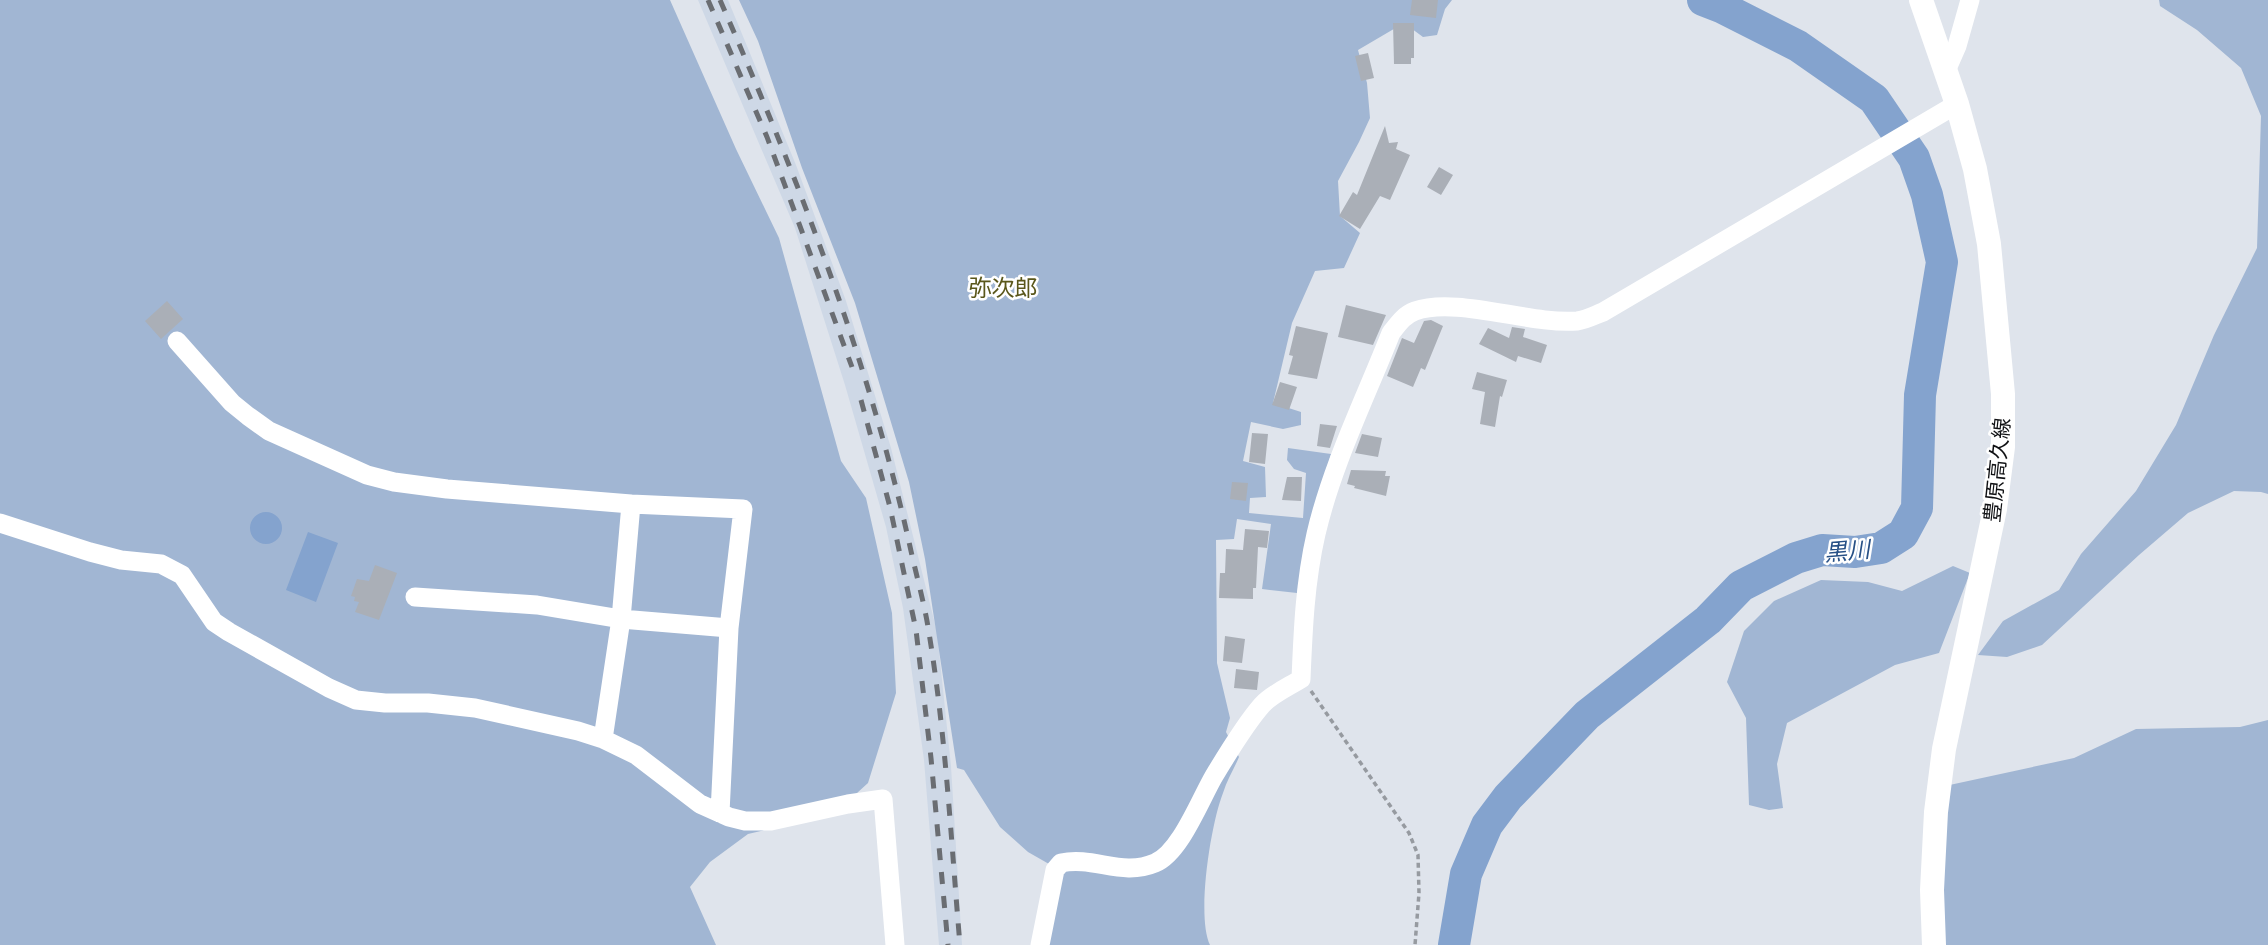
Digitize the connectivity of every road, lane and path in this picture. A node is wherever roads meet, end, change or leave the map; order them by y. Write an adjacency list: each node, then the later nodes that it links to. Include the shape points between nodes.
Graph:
1 (1921, 0): 3 (main road, 豊原高久線)
2 (1970, 0): 3 (street)
3 (1946, 71): 4 (main road, 豊原高久線)
4 (1957, 104): 11 (street, via 1603,312 1580,321 1456,308 1415,311 1400,321 1391,333 1331,482 1317,532 1307,584); 17 (main road, 豊原高久線, via 1989,244 2003,394 2003,447 1995,509 1944,748 1932,890)
5 (177, 341): 6 (street, via 232,403 269,431 367,475 447,489)
6 (631, 504): 9 (street); 10 (street, via 743,509)
7 (0, 523): 12 (street, via 121,560 162,564 182,575 214,621 229,632 356,700 475,708)
8 (415, 597): 9 (street, via 537,605)
9 (621, 619): 10 (street); 12 (street)
10 (729, 628): 13 (street)
11 (1301, 678): 15 (street, via 1260,707 1170,852 1158,862 1128,870 1075,860 1061,863 1055,870); 16 (path, via 1409,833 1418,855)
12 (603, 738): 13 (street)
13 (720, 813): 14 (street, via 745,821 771,821 883,799)
14 (895, 945)
15 (1040, 945)
16 (1415, 945)
17 (1934, 945)

